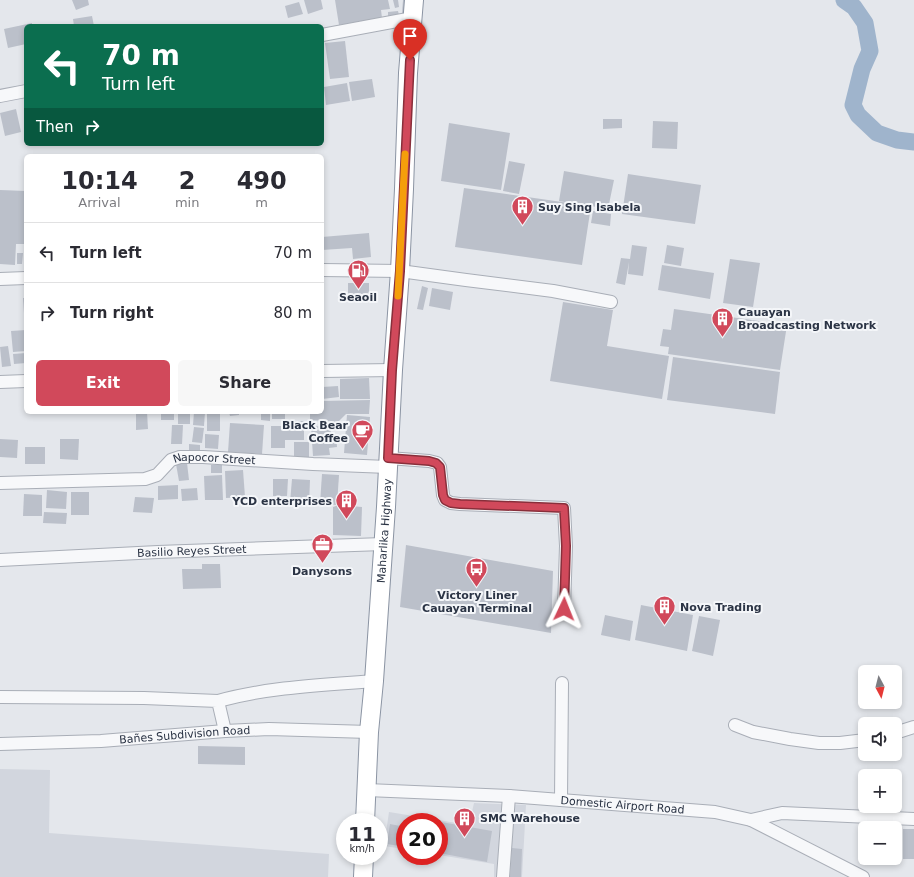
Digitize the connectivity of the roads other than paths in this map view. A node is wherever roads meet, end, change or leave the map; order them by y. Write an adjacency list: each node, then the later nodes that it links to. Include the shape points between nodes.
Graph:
1 (414, 0): 2 (highway, Maharlika Highway)
2 (413, 18): 3 (street); 7 (highway, Maharlika Highway, via 408,73)
3 (324, 35)
4 (24, 91): 5 (street)
5 (0, 96)
6 (324, 270): 7 (street)
7 (400, 271): 10 (street, via 553,291); 11 (highway, Maharlika Highway)
8 (24, 278): 9 (street)
9 (0, 279)
10 (611, 302)
11 (392, 370): 12 (street); 15 (highway, Maharlika Highway)
12 (324, 371)
13 (24, 381): 14 (street)
14 (0, 382)
15 (388, 463): 16 (street, Napocor Street, via 305,463 180,457 171,460 156,474 145,479); 17 (highway, Maharlika Highway); 19 (street, Napocor Street, via 436,463 440,467 443,495 445,500 451,503 564,508)
16 (0, 483)
17 (383, 544): 18 (street, Basilio Reyes Street); 20 (highway, Maharlika Highway)
18 (0, 560)
19 (564, 609)
20 (374, 681): 23 (street, via 277,690); 28 (highway, Maharlika Highway)
21 (562, 683): 33 (street)
22 (0, 697): 23 (street)
23 (218, 701): 26 (street)
24 (735, 725): 29 (street, via 753,732 812,742)
25 (914, 727): 27 (street)
26 (225, 731): 28 (street, Bañes Subdivision Road); 30 (street, Bañes Subdivision Road, via 101,741)
27 (902, 731)
28 (369, 732): 31 (highway, Maharlika Highway)
29 (858, 741)
30 (0, 744)
31 (367, 790): 32 (street, Domestic Airport Road); 34 (highway, Maharlika Highway)
32 (509, 796): 33 (street, Domestic Airport Road); 39 (street)
33 (561, 800): 36 (street, Domestic Airport Road, via 715,812)
34 (366, 813)
35 (914, 819): 36 (street, via 782,813)
36 (751, 820): 40 (street, Domestic Airport Road)
37 (364, 865): 38 (highway)
38 (363, 877)
39 (503, 877)
40 (863, 877)

